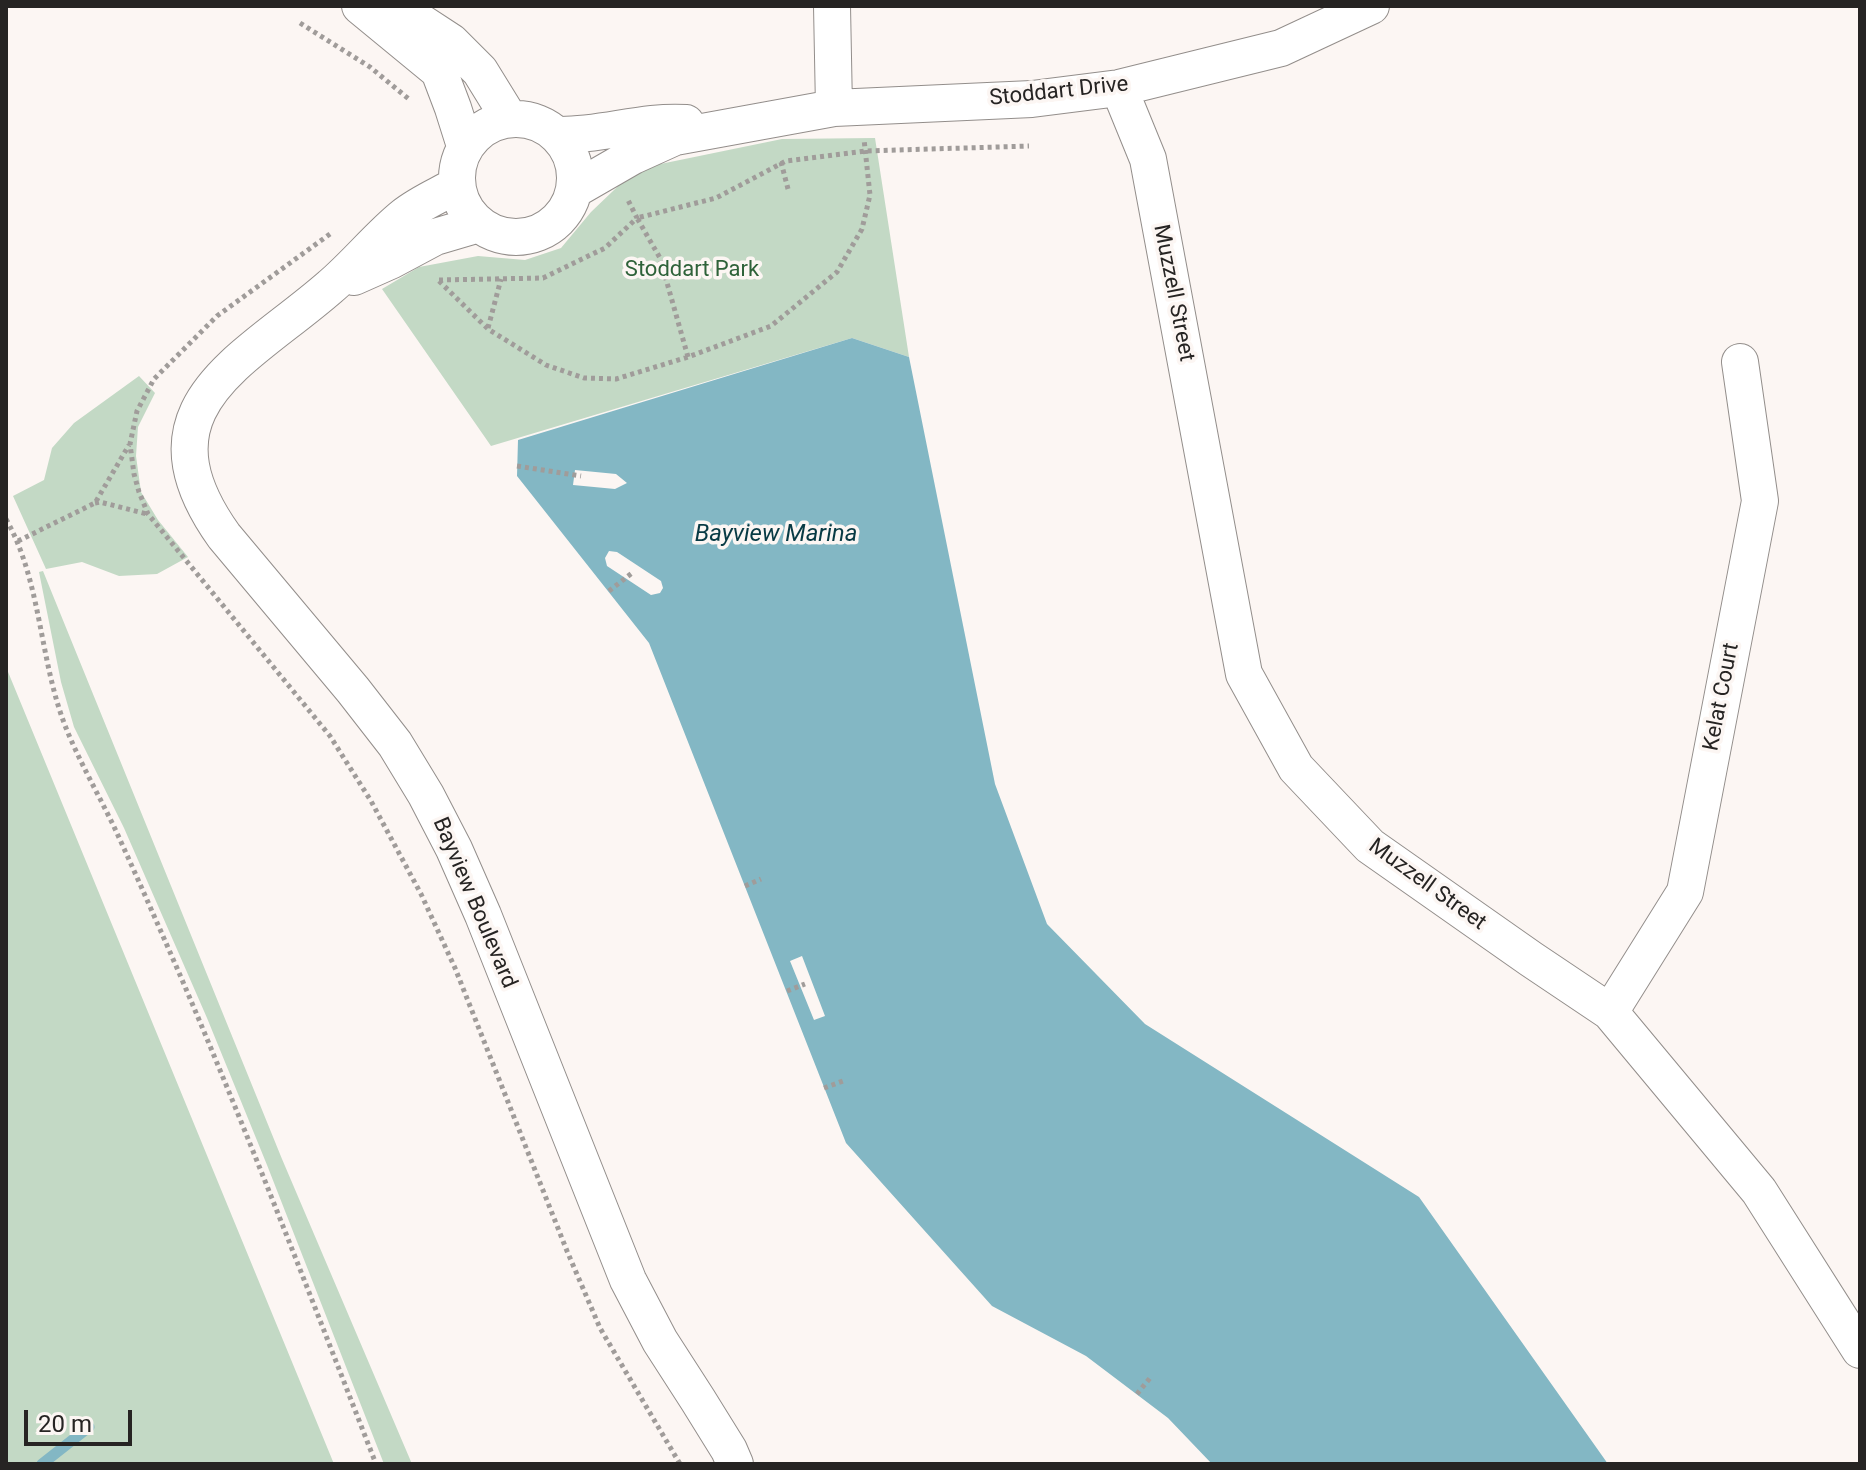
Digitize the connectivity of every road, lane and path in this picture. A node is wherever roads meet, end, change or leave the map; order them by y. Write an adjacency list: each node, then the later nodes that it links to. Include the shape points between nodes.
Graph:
1 (360, 6): 10 (street, via 439,71)
2 (396, 6): 7 (street, via 451,42 480,71)
3 (832, 6): 6 (street)
4 (1371, 6): 5 (street, Stoddart Drive, via 1281,48)
5 (1119, 88): 6 (street, Stoddart Drive, via 1032,99); 38 (street, Muzzell Street, via 1148,159 1244,674 1296,768 1370,846)
6 (848, 107): 8 (street, Stoddart Drive); 12 (path)
7 (509, 118): 9 (street, via 535,121); 10 (street, via 491,123)
8 (735, 127): 9 (street, Stoddart Drive, via 664,121); 13 (street, Stoddart Drive, via 675,137)
9 (558, 135): 15 (street, via 575,170)
10 (465, 146): 14 (street)
11 (1029, 146): 12 (path)
12 (866, 151): 16 (path, via 786,161 716,198); 23 (path, via 870,195 862,229 837,272 771,326)
13 (612, 167): 15 (street, Stoddart Drive); 16 (path)
14 (457, 185): 17 (street, via 464,207); 21 (street, Bayview Boulevard, via 406,214)
15 (574, 190): 17 (street, via 565,212 548,228 525,237 500,235)
16 (637, 218): 19 (path, via 605,248 543,278); 23 (path, via 660,258)
17 (479, 224): 18 (street, Bayview Boulevard)
18 (421, 245): 20 (path); 21 (street, Bayview Boulevard)
19 (501, 279): 20 (path); 22 (path)
20 (439, 281): 22 (path)
21 (331, 287): 45 (street, Bayview Boulevard, via 242,358 203,400 190,451 200,497 224,536 395,744 426,795 483,915 628,1280)
22 (488, 329): 23 (path, via 546,365 584,378 616,379)
23 (688, 357)
24 (1740, 362): 38 (street, Kelat Court, via 1760,501 1685,892)
25 (130, 444): 28 (path)
26 (517, 466): 27 (path)
27 (581, 476)
28 (95, 503): 29 (path); 31 (path)
29 (148, 514)
30 (6, 519): 31 (path)
31 (18, 541): 44 (path, via 66,729 186,991)
32 (632, 573): 33 (path)
33 (609, 591)
34 (761, 879): 35 (path)
35 (745, 886)
36 (805, 984): 37 (path)
37 (787, 991)
38 (1610, 1012): 41 (street, Muzzell Street, via 1759,1191)
39 (843, 1081): 40 (path)
40 (824, 1088)
41 (1860, 1350)
42 (1150, 1378): 43 (path)
43 (1137, 1394)
44 (376, 1464)
45 (735, 1464)

